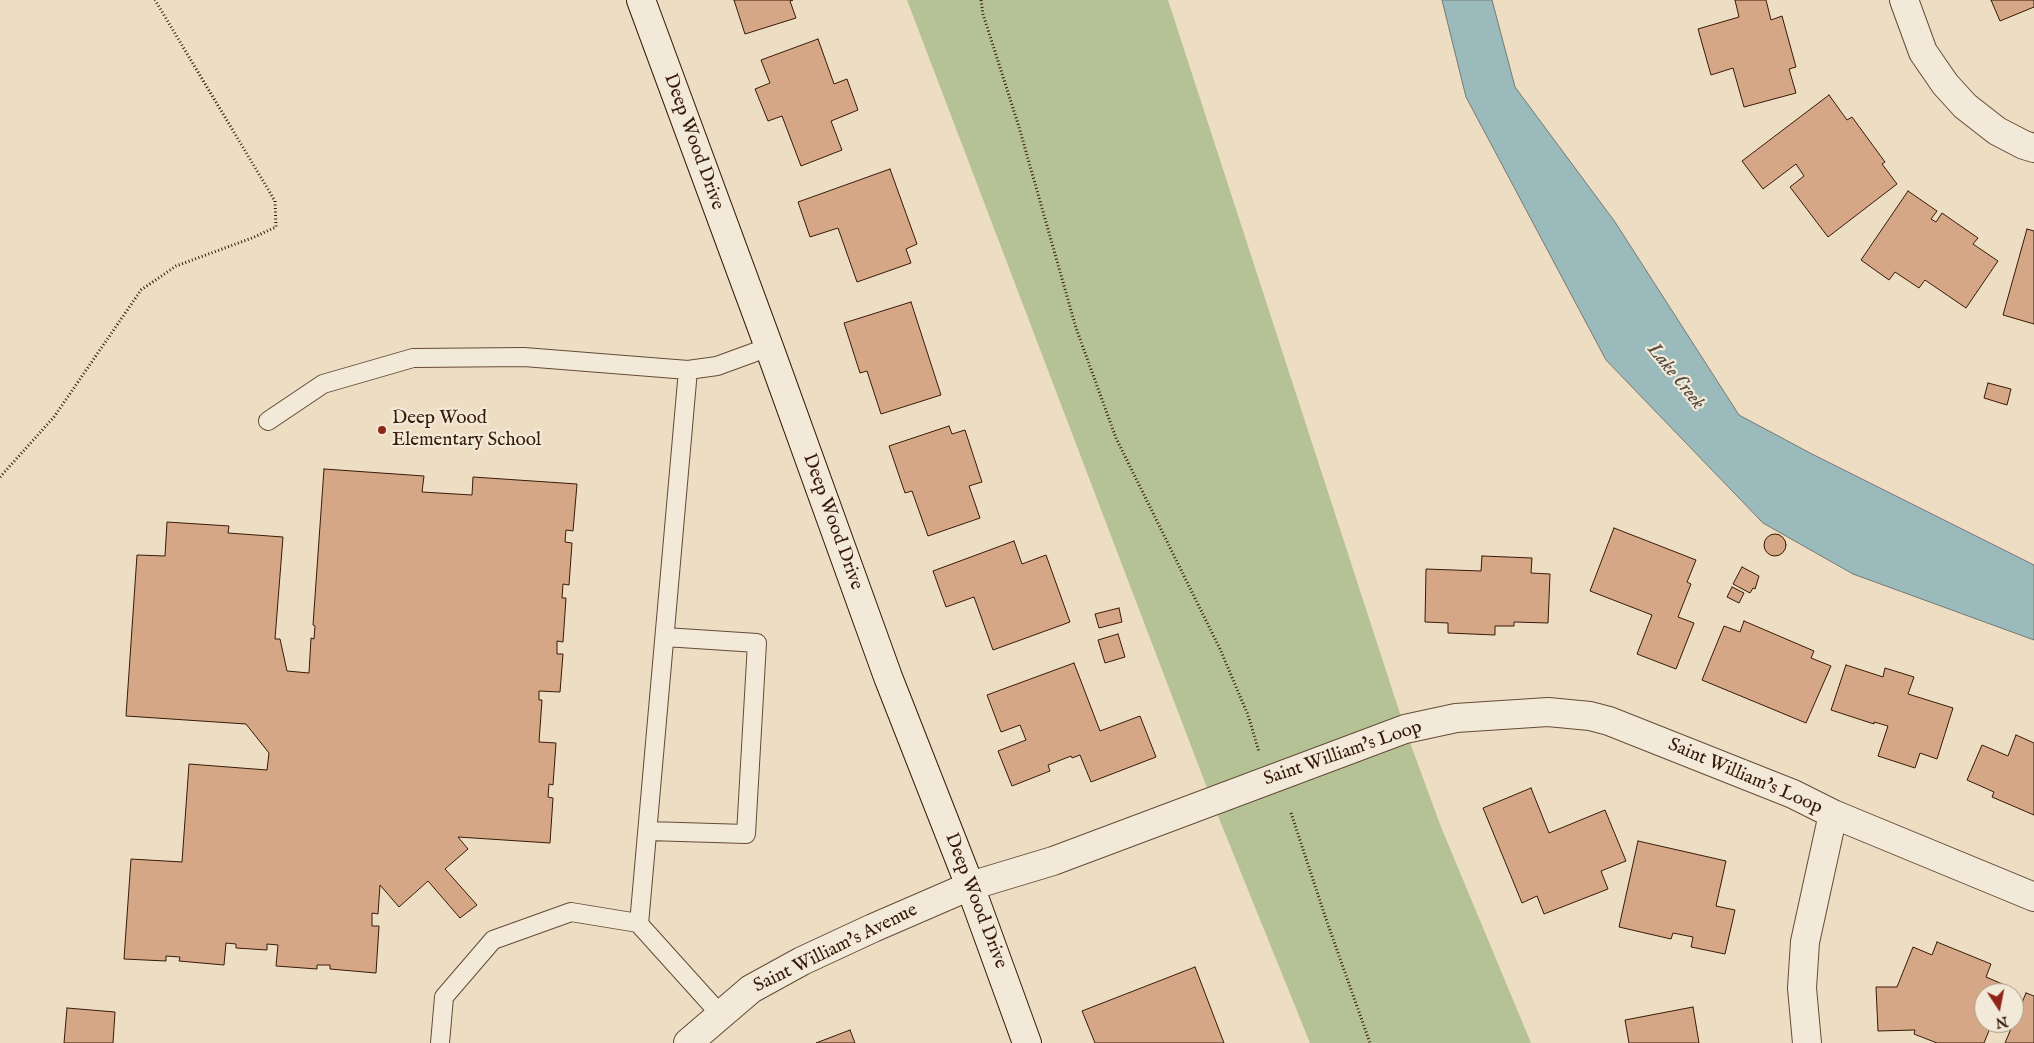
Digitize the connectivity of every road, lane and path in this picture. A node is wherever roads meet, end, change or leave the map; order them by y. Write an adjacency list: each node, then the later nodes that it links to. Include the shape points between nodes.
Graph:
1 (155, 0): 9 (path, via 275,201 276,226 176,266 141,290 54,417)
2 (640, 0): 6 (street, Deep Wood Drive)
3 (981, 0): 11 (path, via 1076,328 1112,429 1220,649 1248,715)
4 (1904, 0): 5 (street, via 1924,52 1945,84 1965,106 1997,131)
5 (2034, 148)
6 (769, 347): 7 (lane, via 717,366); 15 (street, Deep Wood Drive, via 888,677)
7 (688, 370): 8 (lane, via 524,356 413,358 323,384); 10 (lane)
8 (268, 421)
9 (0, 477)
10 (665, 637): 14 (lane); 14 (lane, via 757,644 746,834)
11 (1260, 756)
12 (1291, 812): 22 (path)
13 (1833, 814): 15 (street, Saint William's Loop, via 1793,794 1610,721 1548,712 1456,718 1405,729 1053,861); 16 (street, Saint William's Loop); 23 (street, Saint William's Loop, via 1805,942 1802,988)
14 (648, 832): 17 (lane)
15 (970, 886): 18 (street, Saint William's Avenue, via 802,961 751,989); 21 (street, Deep Wood Drive)
16 (2034, 897)
17 (639, 924): 18 (lane); 19 (lane, via 571,912 493,940 444,998)
18 (720, 1014): 20 (street, Saint William's Avenue)
19 (440, 1043)
20 (688, 1043)
21 (1027, 1043)
22 (1370, 1043)
23 (1808, 1043)

